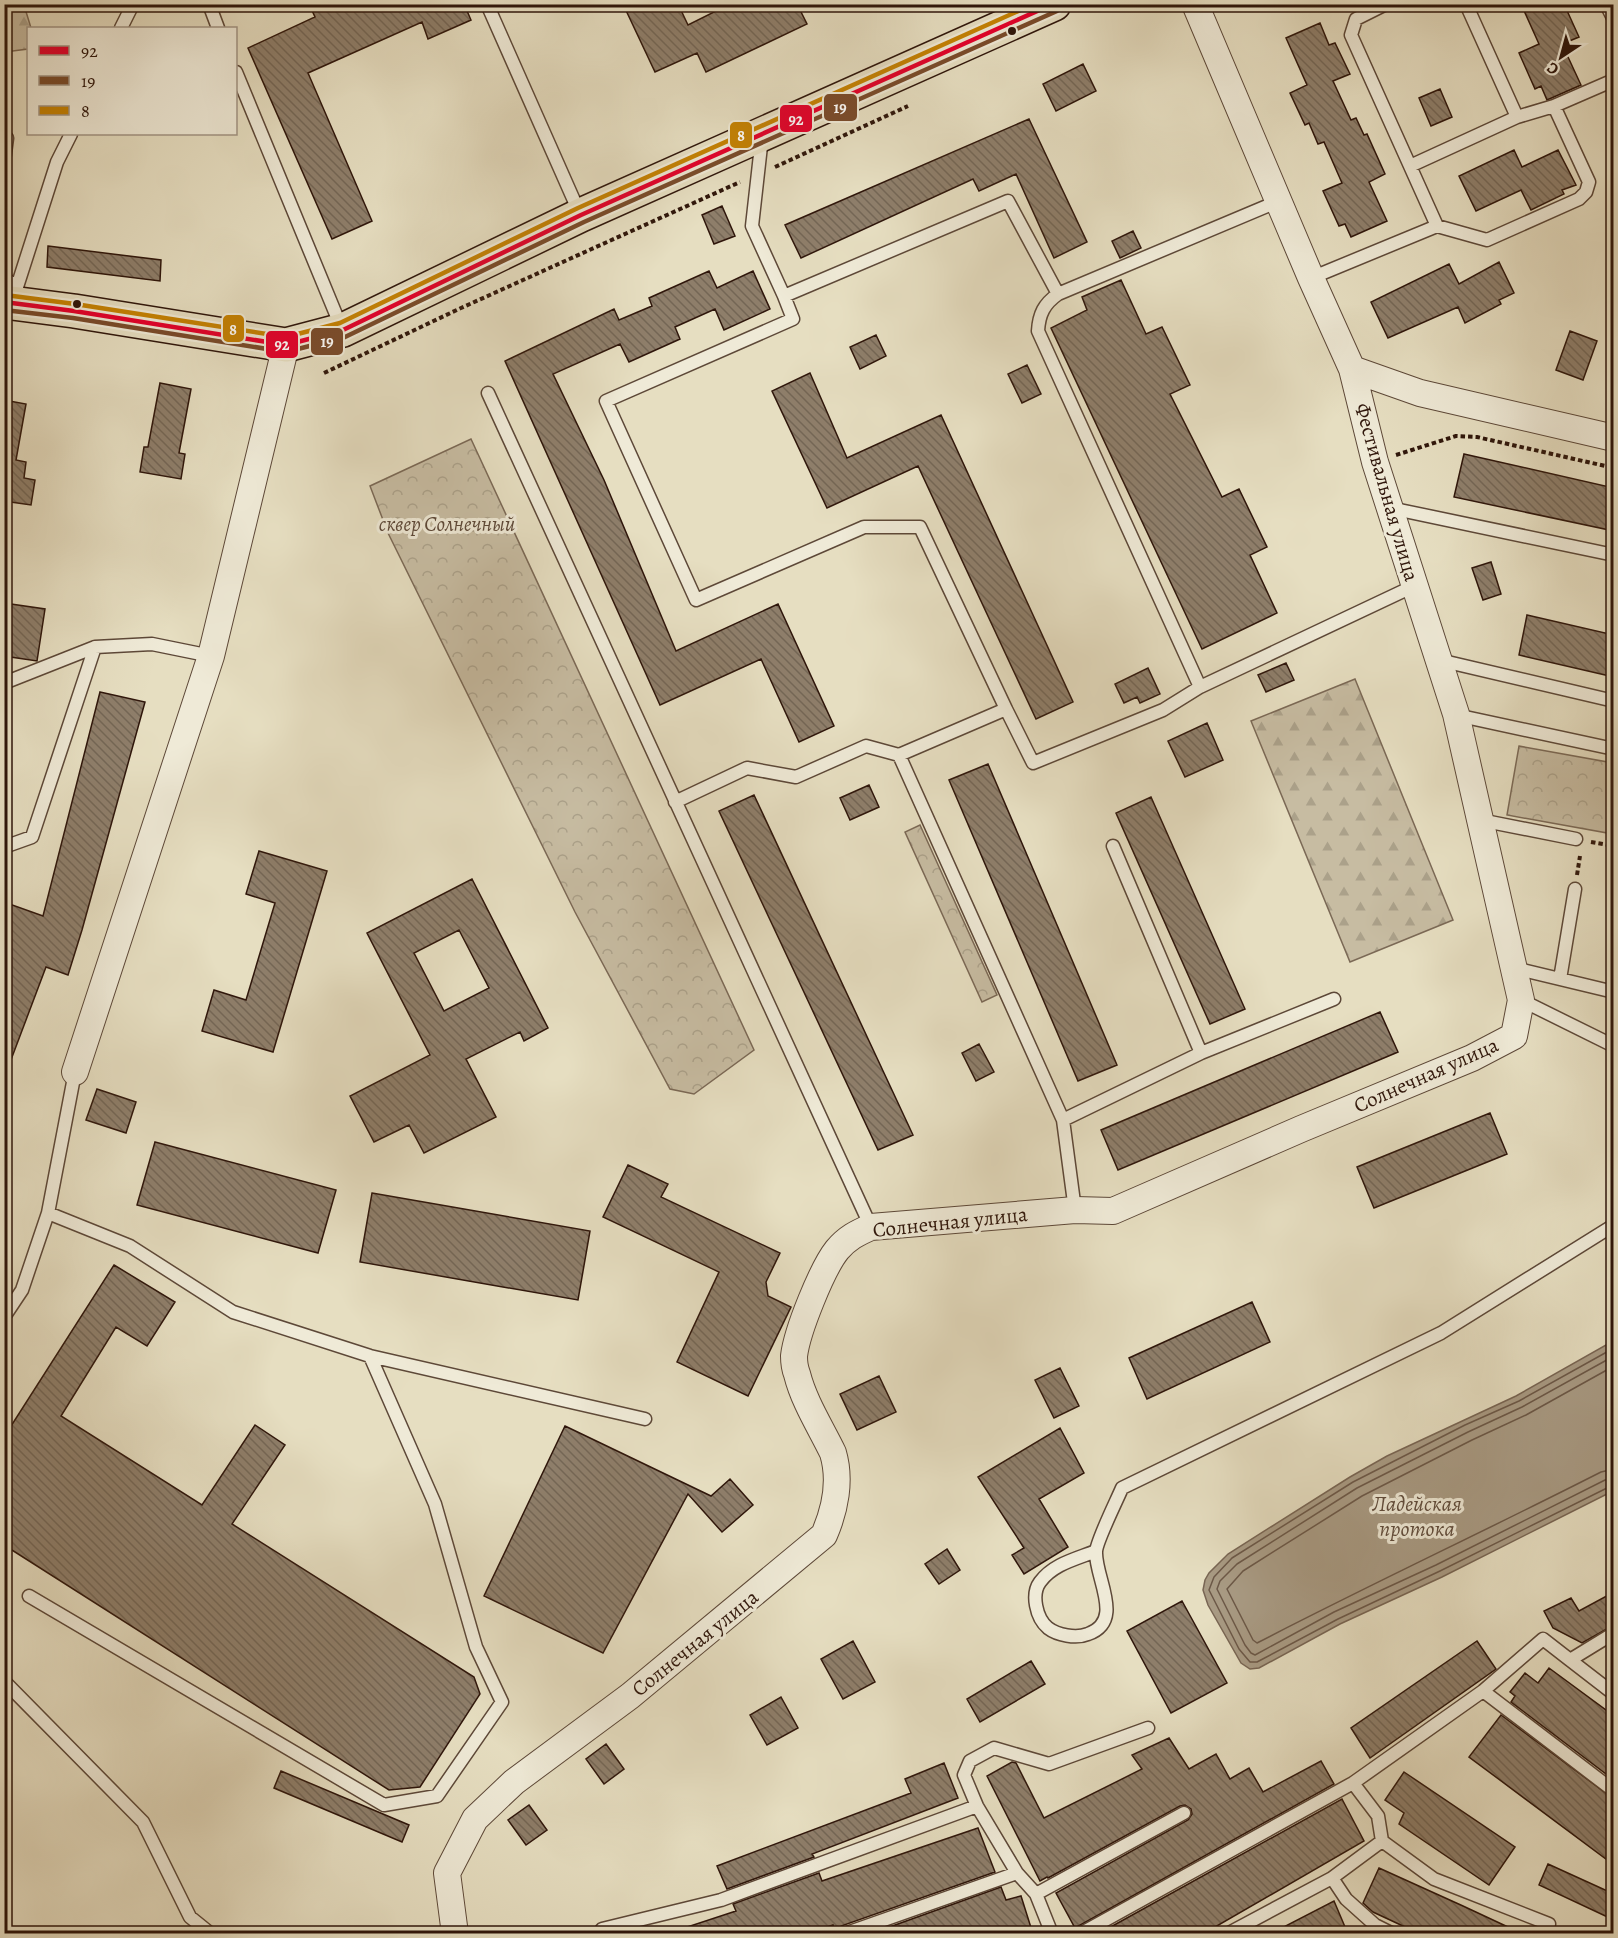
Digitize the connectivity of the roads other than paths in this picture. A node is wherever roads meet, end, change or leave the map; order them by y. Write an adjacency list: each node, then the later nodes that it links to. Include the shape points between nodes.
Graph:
1 (133, 4): 10 (lane)
2 (209, 4): 11 (lane)
3 (487, 4): 22 (lane)
4 (1054, 4): 17 (main road)
5 (1195, 4): 21 (street, Фестивальная улица)
6 (1386, 4): 20 (lane, via 1356,19 1351,35)
7 (1466, 4): 15 (lane)
8 (1606, 4): 9 (lane)
9 (1614, 20)
10 (122, 27)
11 (218, 27)
12 (237, 74): 28 (lane)
13 (1614, 80): 14 (lane)
14 (1554, 106): 15 (lane); 23 (lane, via 1588,182 1586,192 1579,199 1487,240)
15 (1517, 117): 20 (lane)
16 (70, 135): 25 (lane)
17 (762, 135): 22 (main road); 27 (lane, via 752,226)
18 (4, 138): 19 (lane)
19 (4, 161)
20 (1410, 165): 23 (lane)
21 (1279, 201): 24 (street, Фестивальная улица); 26 (lane)
22 (580, 215): 28 (main road)
23 (1437, 226): 24 (lane)
24 (1311, 278): 30 (street, Фестивальная улица)
25 (10, 293): 29 (main road, via 74,311)
26 (1058, 294): 27 (lane, via 1008,201); 40 (lane, via 1046,302 1038,331)
27 (784, 296): 42 (lane, via 793,320 606,401 696,600 864,527 920,527)
28 (343, 330): 29 (main road)
29 (286, 345): 37 (street)
30 (1352, 369): 32 (street, via 1420,393); 33 (street, Фестивальная улица)
31 (488, 393): 46 (lane)
32 (1614, 438)
33 (1389, 508): 34 (lane); 35 (street, Фестивальная улица)
34 (1614, 555)
35 (1414, 586): 38 (street, Фестивальная улица); 40 (lane)
36 (95, 647): 37 (lane, via 152,644); 39 (lane); 50 (lane, via 32,837)
37 (211, 656): 59 (street)
38 (1438, 660): 41 (lane); 43 (street, Фестивальная улица)
39 (4, 683)
40 (1200, 687): 42 (lane, via 1162,710 1033,763)
41 (1614, 701)
42 (1006, 709): 45 (lane)
43 (1456, 714): 44 (lane); 47 (street, Фестивальная улица)
44 (1614, 749)
45 (899, 755): 46 (lane, via 866,747 796,777 747,768); 60 (lane)
46 (675, 802): 64 (lane)
47 (1480, 820): 48 (lane); 52 (street, Фестивальная улица)
48 (1580, 839)
49 (1113, 846): 58 (lane)
50 (4, 847)
51 (1575, 889): 53 (lane)
52 (1514, 968): 53 (lane); 56 (street, Фестивальная улица)
53 (1560, 979): 54 (lane)
54 (1614, 992)
55 (1334, 999): 58 (lane)
56 (1521, 1000): 57 (lane); 61 (street, Солнечная улица, via 1514,1036 1472,1058 1113,1211)
57 (1614, 1046)
58 (1201, 1053): 60 (lane)
59 (75, 1072): 62 (lane)
60 (1063, 1119): 61 (lane)
61 (1075, 1210): 64 (street, Солнечная улица)
62 (48, 1213): 65 (lane, via 22,1290); 66 (lane, via 130,1246 233,1312)
63 (1614, 1225): 68 (lane, via 1441,1333 1122,1488)
64 (871, 1227): 88 (street, Солнечная улица, via 851,1236 828,1265 807,1311 794,1357 803,1390 837,1464 830,1522 824,1535 630,1696 514,1782 475,1819 447,1873)
65 (4, 1317)
66 (370, 1356): 67 (lane); 69 (lane, via 435,1504 476,1647 502,1702 437,1796 384,1805)
67 (645, 1419)
68 (1096, 1551): 68 (lane, via 1055,1568 1039,1582 1034,1596 1036,1608 1047,1628 1069,1636 1088,1634 1103,1624 1107,1612)
69 (29, 1596)
70 (1614, 1634): 71 (lane)
71 (1570, 1660): 73 (lane, via 1543,1639); 74 (lane)
72 (4, 1681): 87 (lane, via 143,1822 190,1917)
73 (1483, 1691): 76 (lane); 77 (lane)
74 (1614, 1694)
75 (1148, 1728): 78 (lane, via 1049,1764 994,1748 970,1761 964,1774)
76 (1353, 1783): 80 (lane, via 1378,1816); 91 (lane)
77 (1614, 1791)
78 (977, 1806): 81 (lane); 85 (lane, via 722,1900)
79 (1184, 1813): 83 (lane)
80 (1382, 1841): 82 (lane); 84 (lane, via 1434,1879)
81 (1017, 1873): 83 (lane); 89 (lane)
82 (1332, 1878): 86 (lane); 92 (lane)
83 (1036, 1894): 90 (lane)
84 (1549, 1924)
85 (602, 1929)
86 (1373, 1929): 93 (lane)
87 (211, 1934)
88 (454, 1934)
89 (844, 1934)
90 (1052, 1934)
91 (1080, 1934)
92 (1227, 1934)
93 (1393, 1934)

